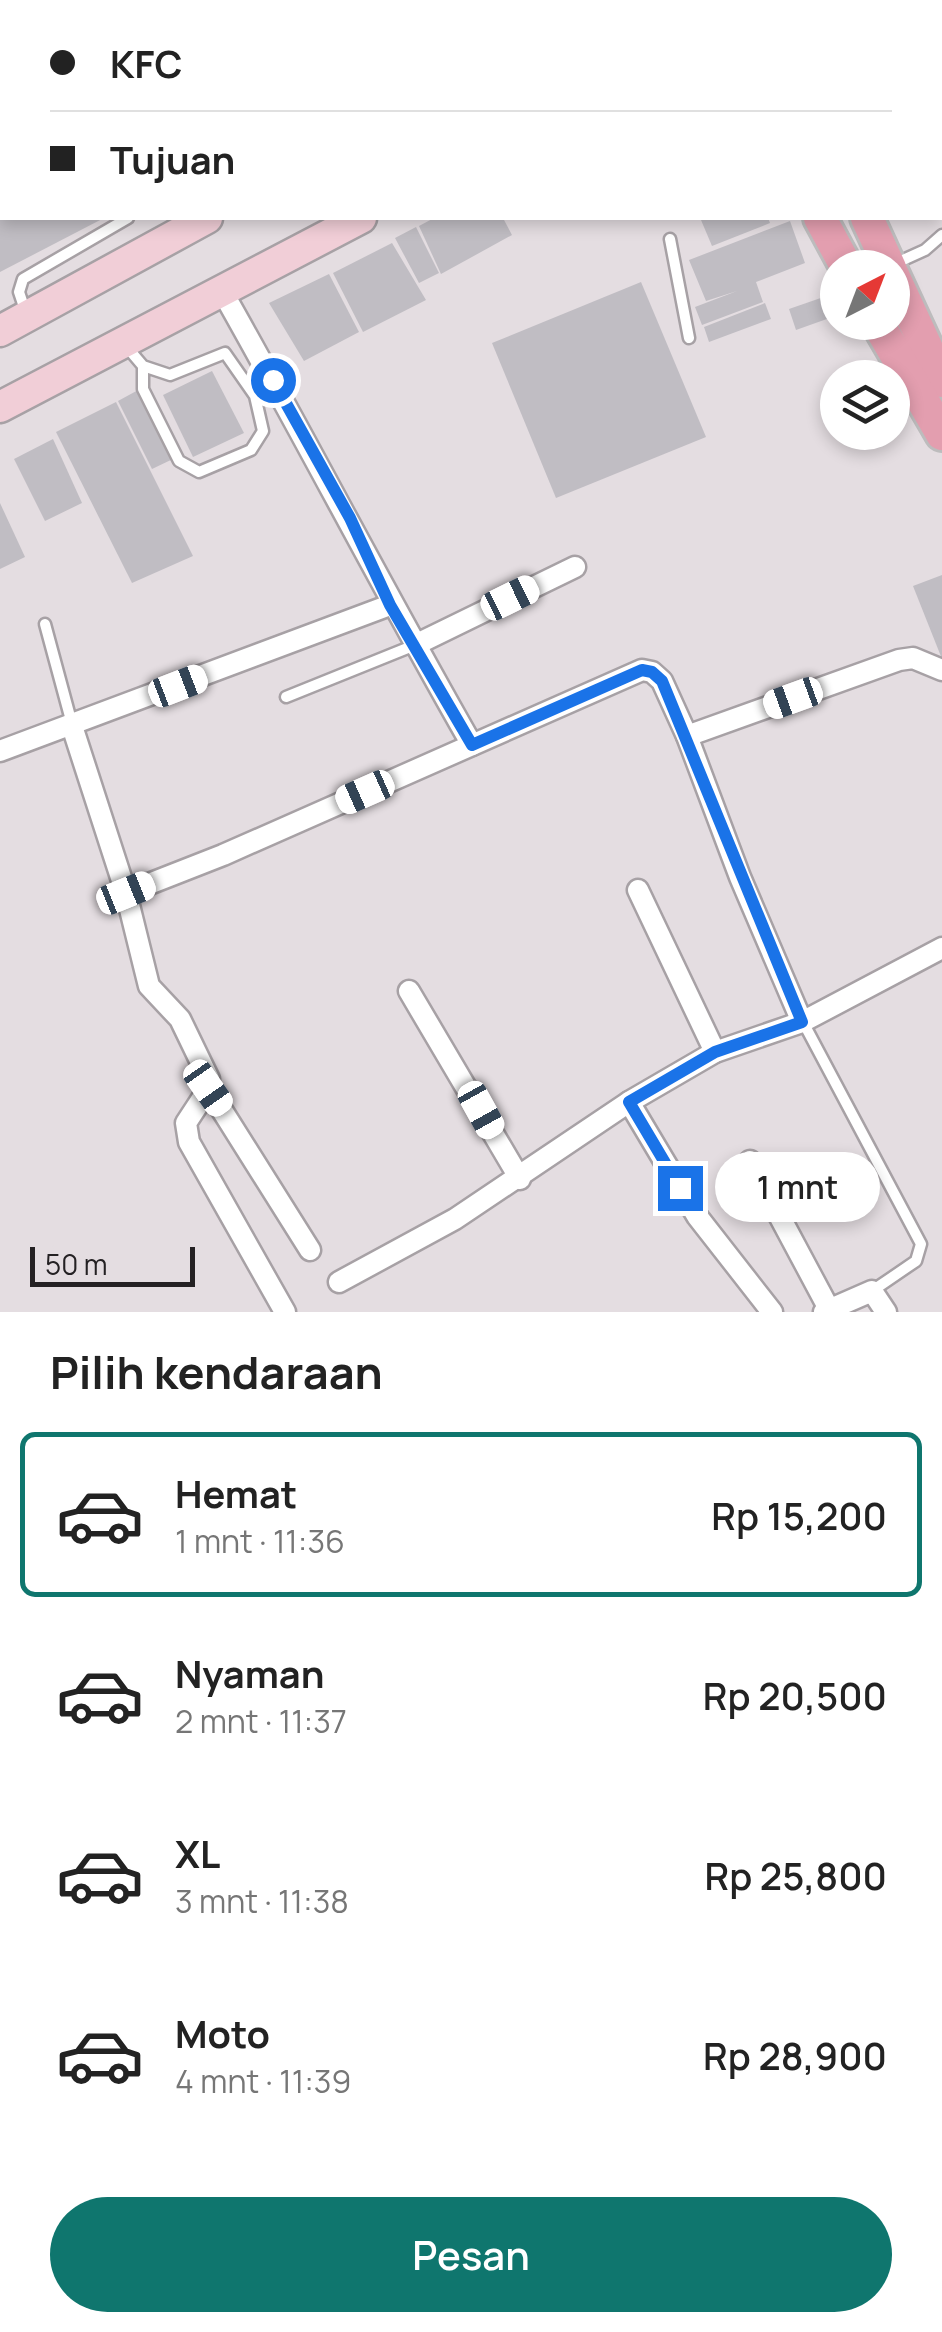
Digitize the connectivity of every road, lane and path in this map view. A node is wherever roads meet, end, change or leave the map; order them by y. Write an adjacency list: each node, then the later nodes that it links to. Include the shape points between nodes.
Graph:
1 (125, 220): 13 (lane, via 23,280 19,292)
2 (203, 220): 13 (main road)
3 (357, 220): 11 (main road)
4 (821, 220): 8 (main road)
5 (868, 220): 9 (main road)
6 (942, 235): 10 (lane)
7 (670, 240): 15 (lane)
8 (837, 250)
9 (882, 250)
10 (910, 258)
11 (222, 291): 17 (main road); 22 (street, via 350,518)
12 (910, 311): 18 (main road)
13 (27, 314): 14 (main road)
14 (0, 331)
15 (690, 338)
16 (887, 340): 20 (main road)
17 (134, 356): 17 (lane, via 170,375 225,352 254,396 264,431 250,450 199,472 179,461); 19 (main road)
18 (942, 381)
19 (0, 407)
20 (942, 434)
21 (574, 567): 24 (street)
22 (390, 605): 24 (street); 27 (street)
23 (45, 624): 27 (lane)
24 (415, 645): 26 (lane); 29 (street)
25 (942, 670): 28 (street, via 913,658 899,660)
26 (286, 696)
27 (72, 726): 30 (street); 32 (street)
28 (687, 736): 29 (street, via 662,681 642,670); 35 (street)
29 (472, 745): 32 (street)
30 (0, 751)
31 (638, 890): 36 (street)
32 (126, 893): 37 (street, via 150,986 180,1020 207,1072)
33 (942, 948): 35 (street)
34 (409, 991): 40 (street)
35 (802, 1022): 36 (street); 43 (lane, via 920,1244 916,1261)
36 (715, 1052): 38 (street)
37 (208, 1088): 41 (street); 45 (street, via 188,1119 190,1142)
38 (629, 1102): 40 (street); 46 (street, via 697,1216)
39 (750, 1161): 44 (street)
40 (520, 1179): 42 (street)
41 (310, 1250)
42 (339, 1282)
43 (872, 1290): 44 (street); 47 (street)
44 (827, 1311)
45 (284, 1312)
46 (772, 1312)
47 (886, 1312)

